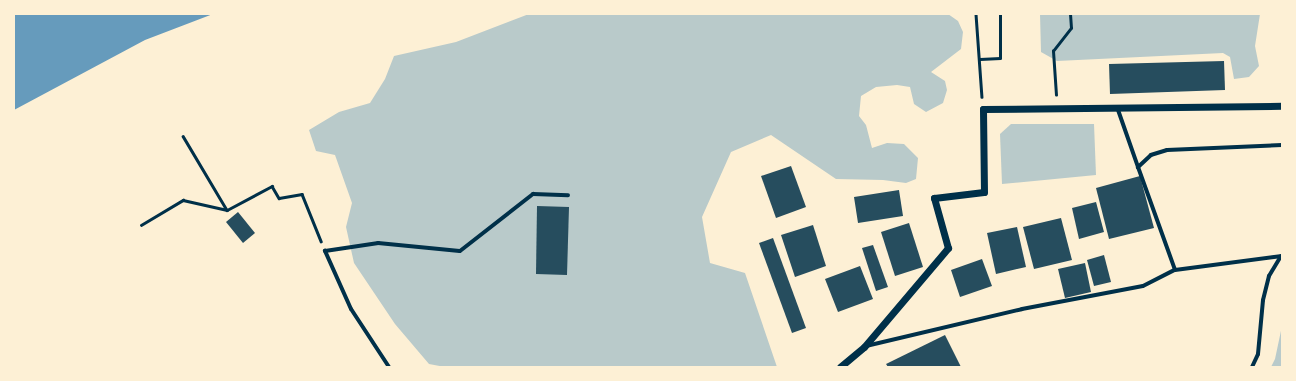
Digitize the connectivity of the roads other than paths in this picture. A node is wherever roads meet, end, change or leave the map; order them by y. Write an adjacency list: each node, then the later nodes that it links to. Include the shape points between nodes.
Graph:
1 (1282, 106): 2 (street)
2 (1116, 107): 4 (street); 8 (street, via 983,109 984,192 934,198 948,248)
3 (1282, 145): 4 (street, via 1167,150 1151,155)
4 (1138, 167): 7 (street)
5 (568, 195): 9 (street, via 533,194 460,251 378,243 325,251 352,309)
6 (1281, 256): 7 (street); 11 (street, via 1269,276 1264,294 1258,354)
7 (1175, 270): 8 (street, via 1143,286 1022,309)
8 (864, 347): 10 (street)
9 (389, 367)
10 (840, 367)
11 (1252, 367)

